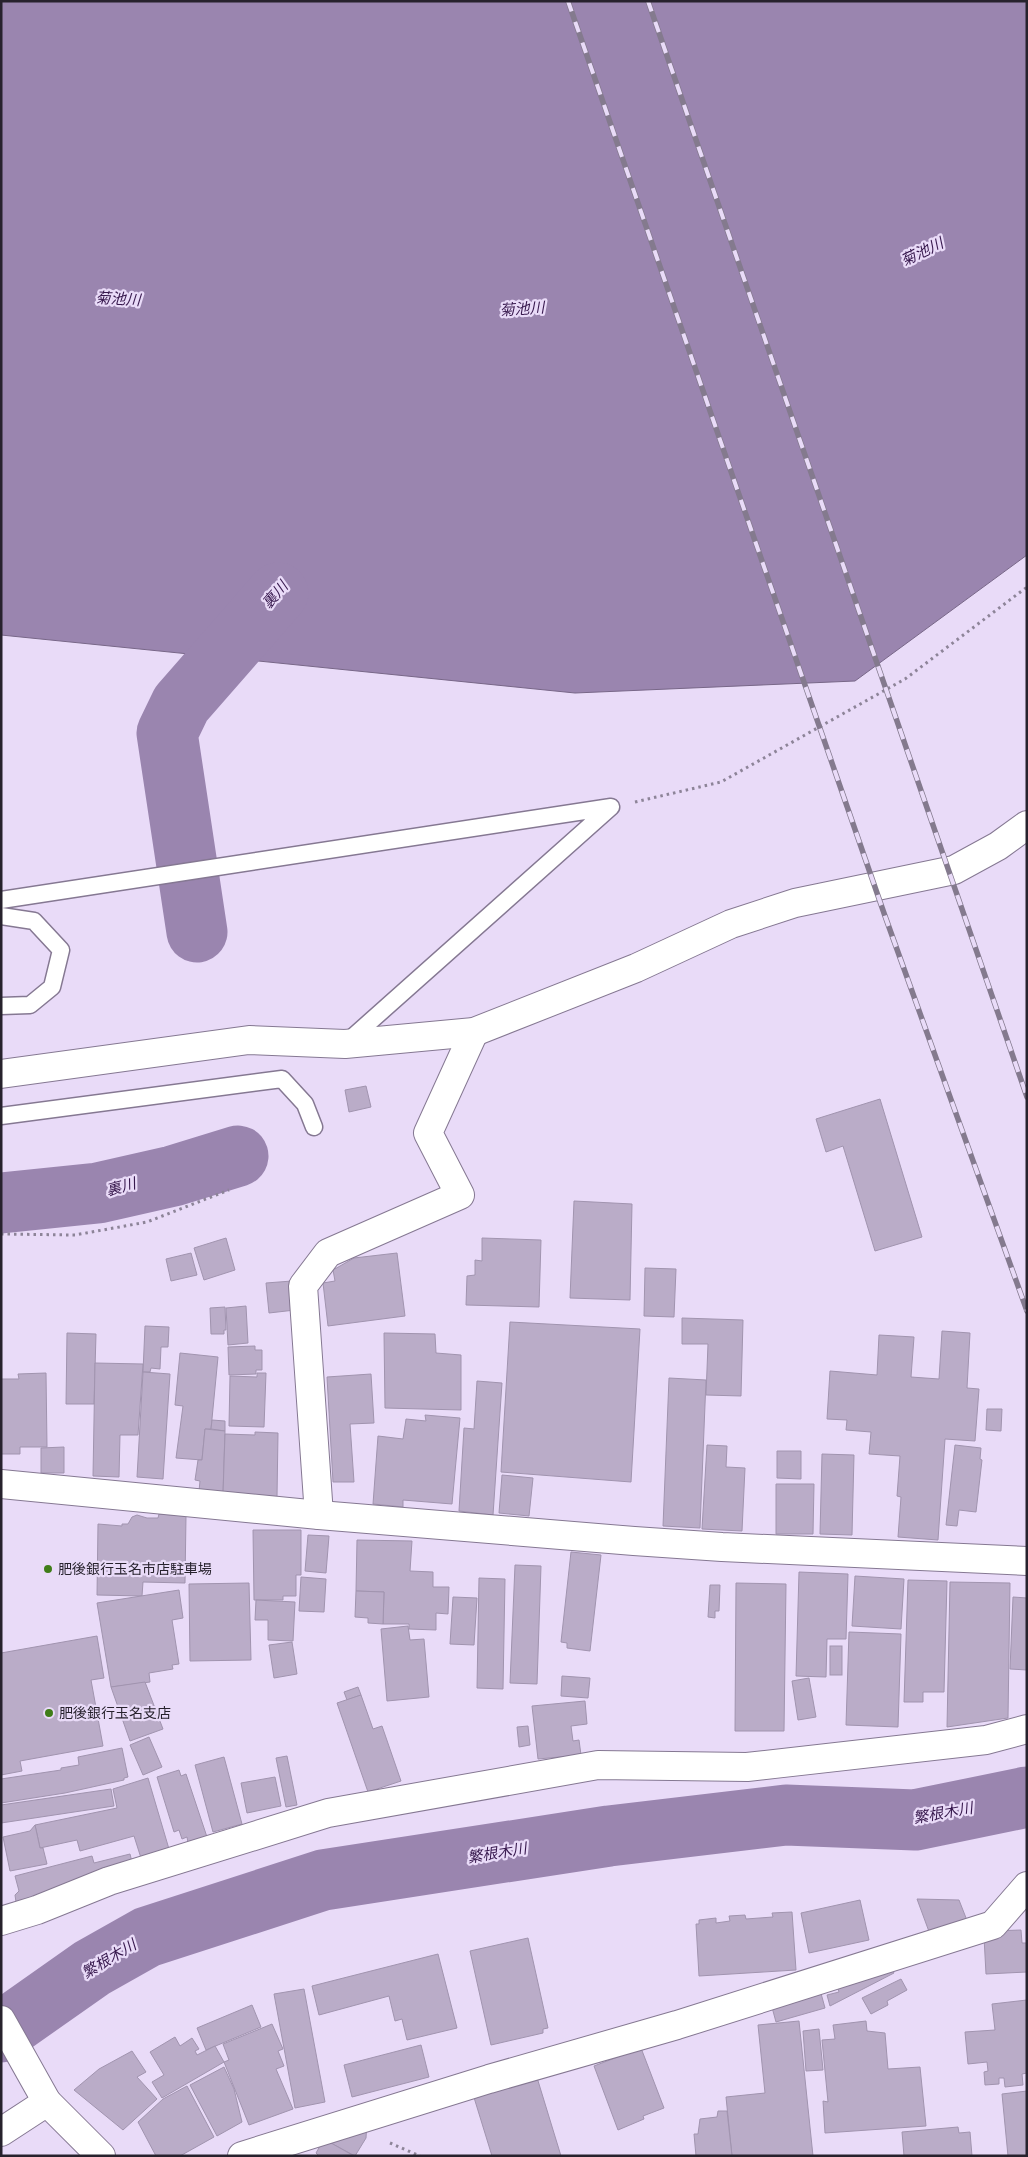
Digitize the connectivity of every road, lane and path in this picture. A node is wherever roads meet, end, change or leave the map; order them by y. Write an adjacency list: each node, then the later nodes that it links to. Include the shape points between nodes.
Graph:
1 (1027, 587): 2 (path, via 905,679 721,782)
2 (612, 807): 4 (lane); 8 (lane)
3 (1027, 825): 7 (street, via 998,846 954,870 796,903 731,924 636,968)
4 (1, 900)
5 (1, 916): 6 (lane, via 34,921 61,950 52,987 30,1005)
6 (1, 1006)
7 (474, 1032): 8 (street); 15 (street, via 428,1133 460,1196 328,1254 303,1286)
8 (345, 1044): 9 (street, via 249,1040)
9 (1, 1074)
10 (1, 1116): 11 (lane, via 282,1079 305,1104)
11 (314, 1127)
12 (229, 1190): 13 (path, via 147,1222 74,1235)
13 (1, 1234)
14 (1, 1484): 15 (street)
15 (319, 1515): 16 (street, via 722,1547)
16 (1027, 1561)
17 (1027, 1729): 19 (street, via 986,1740 747,1767 598,1764 328,1813 109,1881)
18 (1027, 1886): 24 (street, via 993,1926)
19 (1, 1921)
20 (1, 2020): 21 (street)
21 (47, 2102): 22 (street); 23 (street)
22 (1, 2132)
23 (100, 2156)
24 (242, 2156)

